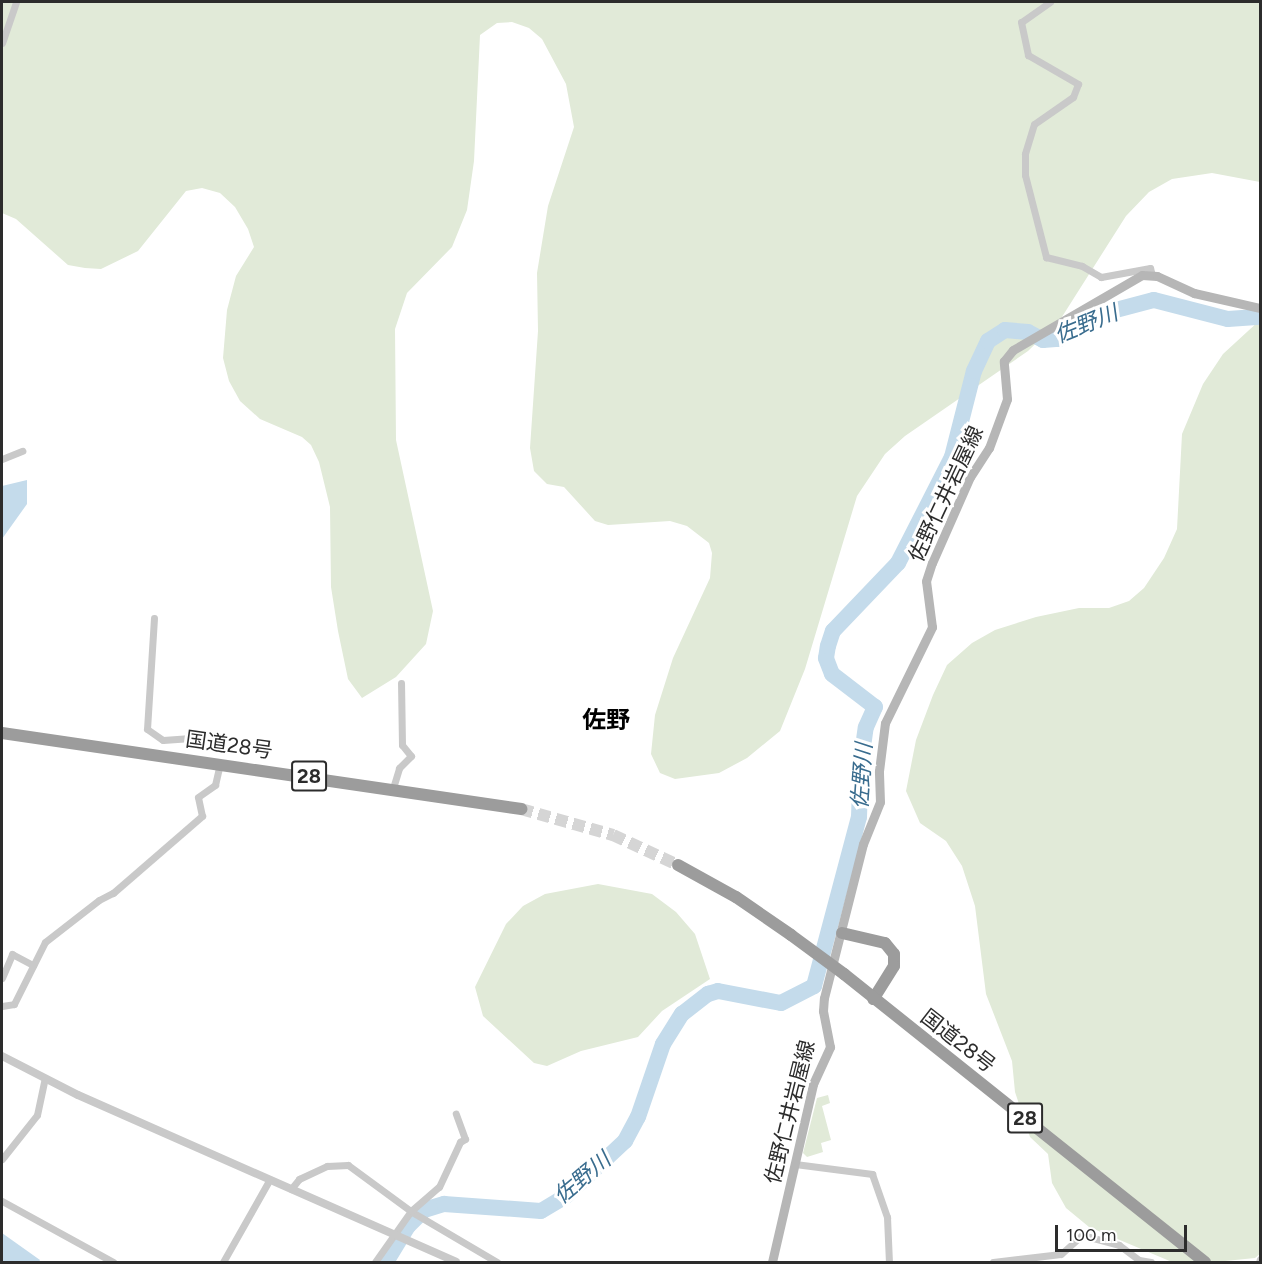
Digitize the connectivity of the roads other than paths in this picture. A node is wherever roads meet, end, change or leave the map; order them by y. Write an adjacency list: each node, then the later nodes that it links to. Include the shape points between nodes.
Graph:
1 (16, 2): 3 (street)
2 (1050, 2): 4 (street, via 1021,22 1028,55 1078,84 1073,97 1034,124 1025,154 1025,175 1046,257 1082,266 1101,277 1150,268)
3 (2, 43)
4 (1152, 275): 5 (main road, via 1194,293); 16 (main road, 佐野仁井岩屋線, via 1132,279 1027,342 1004,361 1007,399 985,456 946,526 926,581 932,627 888,713 879,771 880,802 863,844)
5 (1260, 308)
6 (21, 451): 7 (street)
7 (2, 459)
8 (154, 618): 11 (street, via 147,729 164,740)
9 (401, 682): 13 (street, via 402,745 411,756 399,768)
10 (2, 733): 12 (highway, 国道28号 / 28)
11 (205, 737)
12 (220, 763): 13 (highway, 国道28号 / 28); 17 (street, via 215,785 198,797 202,816 113,893 45,942)
13 (393, 788): 14 (highway, 国道28号 / 28)
14 (521, 809)
15 (678, 865): 19 (highway, 国道28号 / 28, bridge, via 736,897)
16 (842, 933): 19 (highway, via 885,944 894,954 894,966); 25 (main road, 佐野仁井岩屋線, via 823,1011 830,1047 813,1084)
17 (33, 964): 18 (street, via 12,954); 20 (street, via 14,1004)
18 (2, 978)
19 (873, 999): 40 (highway, 国道28号 / 28)
20 (2, 1005)
21 (2, 1056): 22 (street)
22 (45, 1078): 24 (street, via 37,1115); 26 (street)
23 (456, 1114): 29 (street, via 465,1139 439,1187)
24 (2, 1159)
25 (795, 1164): 36 (main road, 佐野仁井岩屋線); 37 (street, via 872,1174 887,1217)
26 (270, 1179): 27 (street); 32 (street)
27 (291, 1189): 29 (street, via 299,1179 327,1166 348,1165); 30 (street)
28 (2, 1201): 31 (street)
29 (412, 1211): 30 (street); 35 (street)
30 (394, 1235): 33 (street); 34 (street)
31 (114, 1263)
32 (223, 1263)
33 (375, 1263)
34 (456, 1263)
35 (497, 1263)
36 (772, 1263)
37 (889, 1263)
38 (993, 1263): 39 (street, via 1061,1254 1082,1235 1119,1245)
39 (1151, 1263)
40 (1205, 1263)

